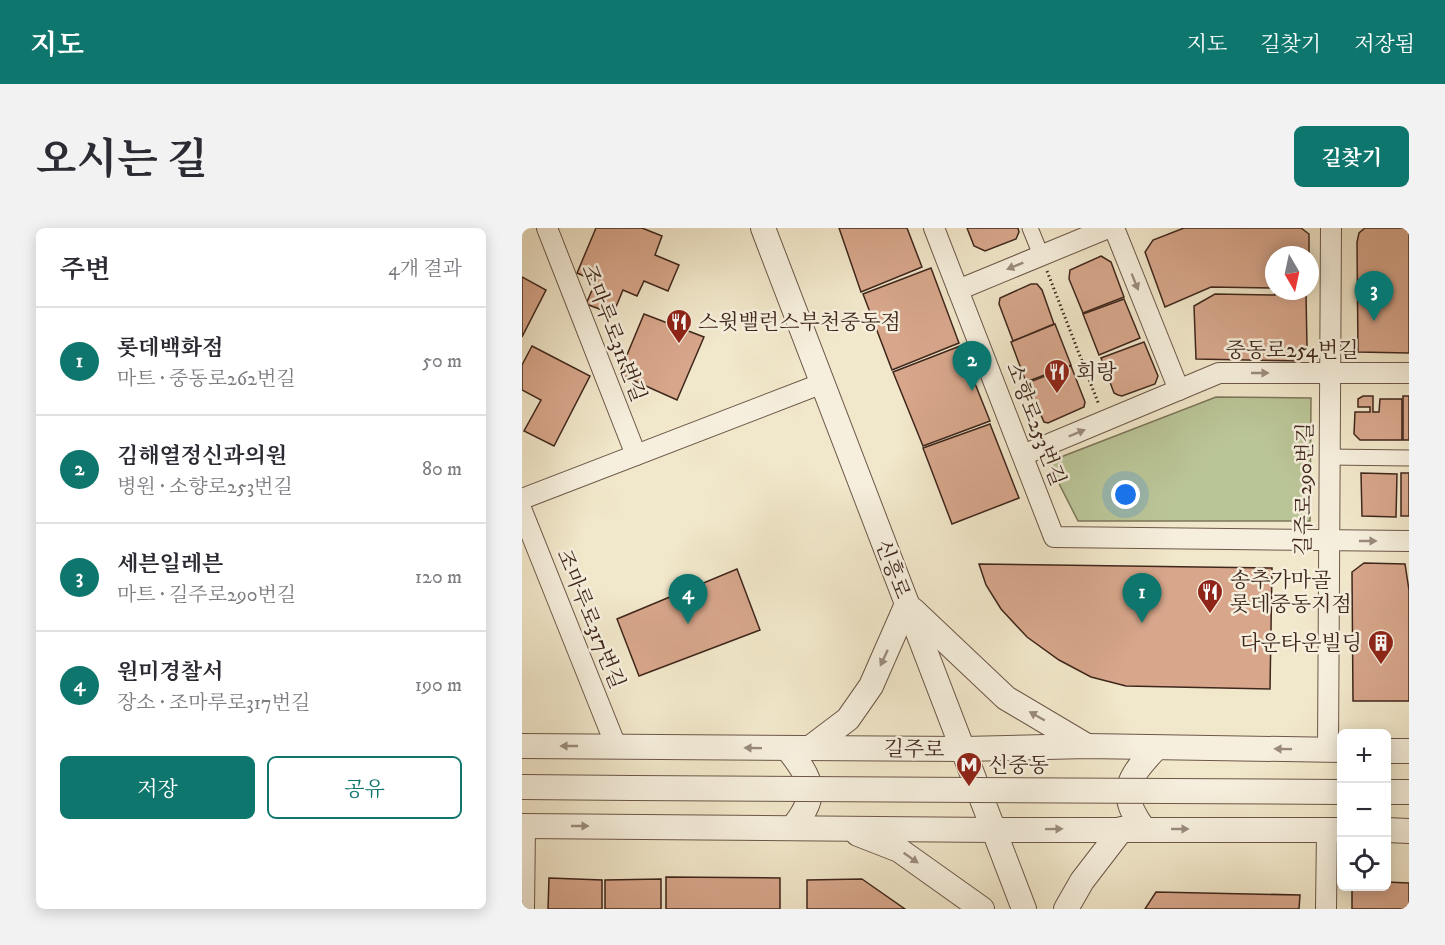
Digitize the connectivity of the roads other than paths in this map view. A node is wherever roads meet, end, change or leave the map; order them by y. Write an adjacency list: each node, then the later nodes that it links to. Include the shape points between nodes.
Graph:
1 (548, 228): 14 (street, 조마루로311번길)
2 (763, 228): 12 (street, 신흥로)
3 (934, 228): 9 (street, 소향로253번길)
4 (1030, 228): 8 (street)
5 (1108, 228): 8 (street)
6 (1113, 228): 13 (street, one-way to 13)
7 (1331, 228): 10 (street, 길주로290번길)
8 (1041, 255): 9 (street, one-way to 9)
9 (958, 290): 15 (street, 소향로253번길)
10 (1329, 373): 11 (street, 중동로254번길); 13 (street, 중동로254번길, one-way to 10, via 1219,373); 16 (street, 길주로290번길)
11 (1409, 374)
12 (823, 383): 14 (street); 22 (street, 신흥로)
13 (1179, 390): 15 (street, 중동로254번길, one-way to 13)
14 (636, 455): 18 (street)
15 (1023, 455): 20 (street, 소향로253번길, via 1054,537)
16 (1328, 457): 17 (street); 20 (street, 길주로290번길)
17 (1409, 458)
18 (522, 499)
19 (522, 511): 24 (street, 조마루로317번길)
20 (1327, 541): 21 (street, one-way to 21); 30 (street, 길주로290번길)
21 (1409, 541)
22 (907, 604): 25 (street, one-way to 22, via 1006,698); 26 (street, one-way to 26, via 871,686 848,719); 29 (street, 신흥로)
23 (522, 746): 24 (street, 길주로, one-way to 23)
24 (616, 746): 27 (street, 길주로, one-way to 24)
25 (1087, 746): 28 (street, 길주로); 29 (street, 길주로)
26 (811, 747): 27 (street, 길주로); 29 (street, 길주로)
27 (786, 748): 38 (street, via 804,770 812,789 806,810)
28 (1156, 748): 30 (street, 길주로, one-way to 28); 40 (street, via 1136,770 1127,789)
29 (964, 749): 41 (street, 신흥로)
30 (1335, 750)
31 (1391, 751): 32 (street)
32 (1409, 751)
33 (522, 787): 34 (street, 길주로, bridge)
34 (1337, 792)
35 (1391, 792): 36 (street)
36 (1409, 792)
37 (523, 826): 38 (street, one-way to 38); 45 (street)
38 (793, 827): 39 (street)
39 (838, 827): 41 (street); 46 (street, one-way to 46, via 899,850)
40 (1133, 829): 41 (street, one-way to 40); 42 (street, one-way to 42); 48 (street, via 1082,881)
41 (995, 830): 47 (street, 신흥로)
42 (1334, 830): 49 (street)
43 (1391, 830): 44 (street)
44 (1409, 831)
45 (524, 909)
46 (982, 909)
47 (1024, 909)
48 (1066, 909)
49 (1326, 909)

